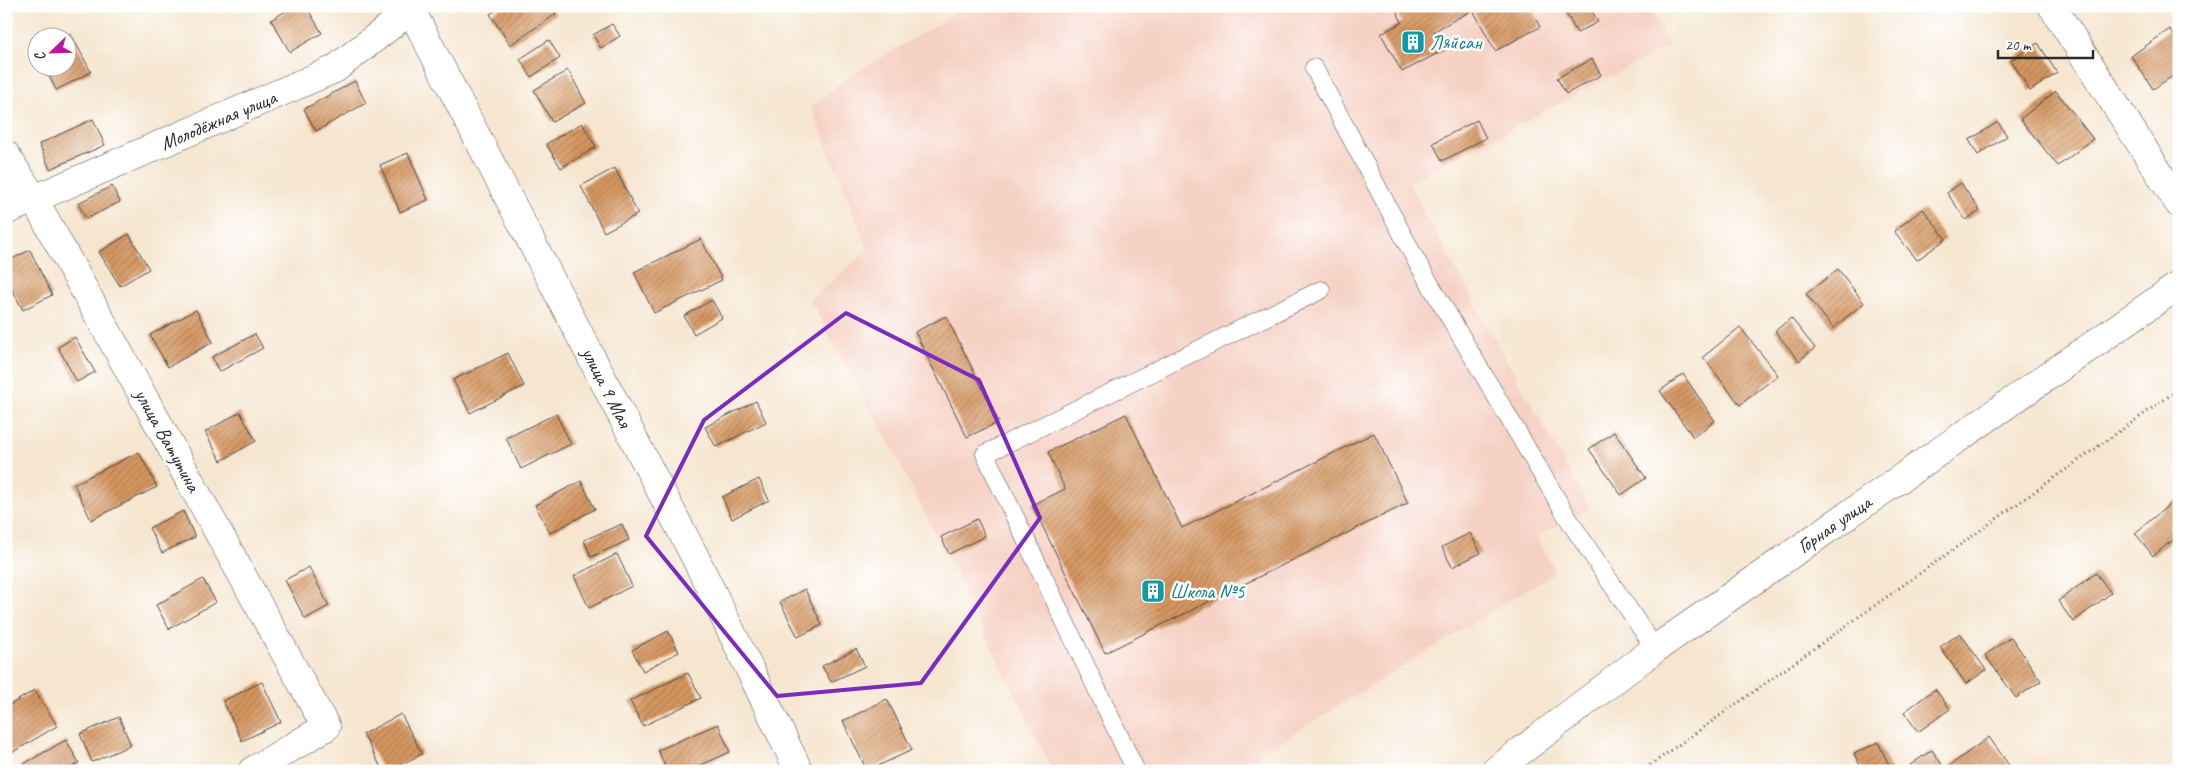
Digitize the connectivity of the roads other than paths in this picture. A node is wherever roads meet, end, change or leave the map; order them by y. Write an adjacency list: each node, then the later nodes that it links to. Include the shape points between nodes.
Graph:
1 (2052, 6): 6 (street)
2 (412, 8): 5 (street, Молодёжная улица, via 335,69); 12 (street, улица 9 Мая, via 696,557)
3 (1314, 68): 10 (lane, via 1417,262 1568,520)
4 (6, 155): 5 (street, улица Ватутина)
5 (34, 199): 7 (street, Молодёжная улица); 11 (street, улица Ватутина, via 326,727)
6 (2179, 204)
7 (6, 210)
8 (2179, 285): 10 (street, Горная улица)
9 (1321, 290): 13 (lane, via 985,454)
10 (1655, 649): 14 (street, Горная улица)
11 (252, 771)
12 (800, 771)
13 (1136, 771)
14 (1495, 771)

